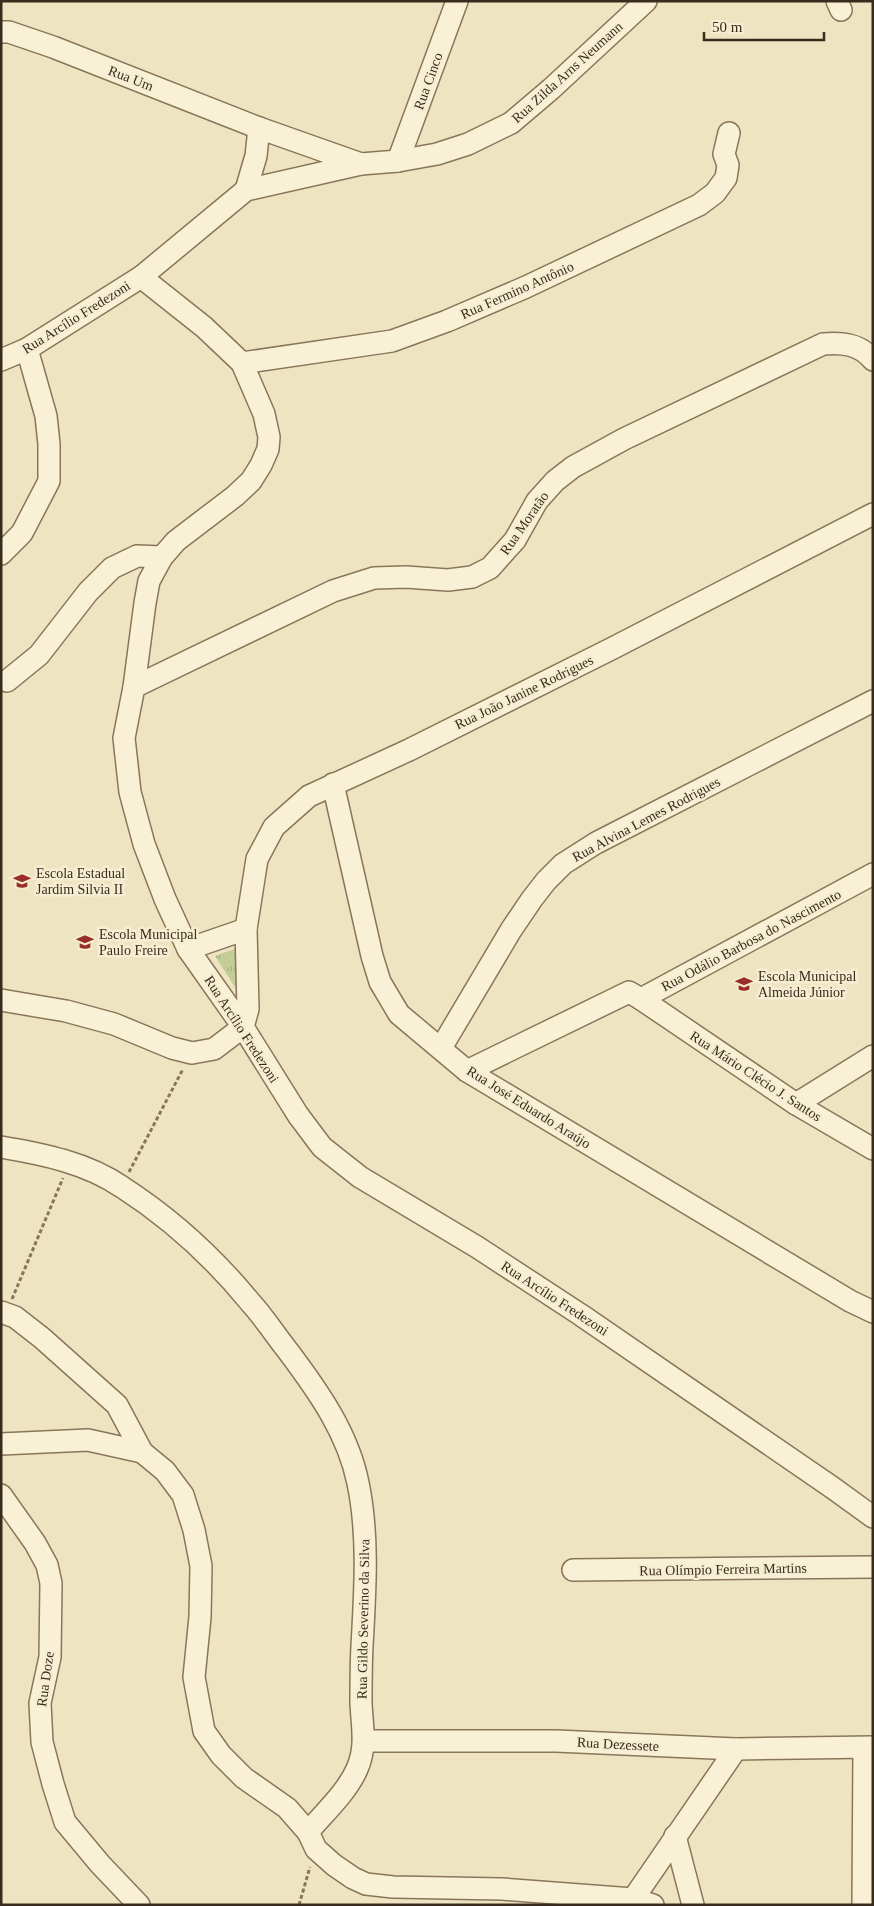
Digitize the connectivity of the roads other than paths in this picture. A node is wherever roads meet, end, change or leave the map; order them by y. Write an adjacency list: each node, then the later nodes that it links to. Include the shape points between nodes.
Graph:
1 (457, 1): 6 (street, Rua Cinco)
2 (646, 1): 6 (street, Rua Zilda Arns Neumann, via 511,123 468,144)
3 (1, 32): 4 (street, Rua Um, via 53,47)
4 (258, 128): 7 (street, Rua Um); 8 (street, via 256,156)
5 (729, 133): 13 (street, Rua Fermino Antônio, via 724,154 728,165 726,178 699,205 526,287 392,341)
6 (398, 161): 7 (street, Rua Zilda Arns Neumann)
7 (361, 164): 8 (street, Rua Zilda Arns Neumann)
8 (246, 190): 9 (street)
9 (141, 277): 10 (street, Rua Arcílio Fredezoni); 13 (street, Rua Arcílio Fredezoni, via 204,327)
10 (27, 349): 11 (street, Rua Arcílio Fredezoni); 15 (street, via 46,416 49,481 22,533)
11 (1, 360)
12 (873, 360): 18 (street, Rua Moratão, via 854,346 839,342 823,344 624,439 555,480 537,501 514,540 490,568 472,577 448,580 374,578 334,591)
13 (242, 363): 16 (street, Rua Arcílio Fredezoni, via 264,414 269,437 261,465 251,481 176,541)
14 (873, 514): 20 (street, Rua João Janine Rodrigues, via 613,648)
15 (1, 554)
16 (162, 557): 17 (street, via 137,556 112,568 88,592 39,654); 18 (street, Rua Arcílio Fredezoni, via 149,581)
17 (6, 681)
18 (134, 688): 23 (street, Rua Arcílio Fredezoni, via 124,738 130,792 144,844)
19 (873, 701): 27 (street, Rua Alvina Lemes Rodrigues, via 596,843 563,864 546,881 511,930)
20 (333, 784): 22 (street, Rua João Janine Rodrigues, via 309,796 274,827 258,859); 27 (street, Rua José Eduardo Araújo, via 380,982 399,1014)
21 (873, 874): 24 (street, Rua Odálio Barbosa do Nascimento)
22 (246, 929): 23 (street); 26 (street, Rua João Janine Rodrigues, via 249,991)
23 (188, 949): 26 (street, Rua Arcílio Fredezoni)
24 (635, 996): 29 (street, Rua Odálio Barbosa do Nascimento); 30 (street, Rua Mário Clécio J. Santos)
25 (1, 1000): 26 (street, via 66,1011 114,1024 192,1053 214,1049)
26 (243, 1027): 38 (street, Rua Arcílio Fredezoni, via 322,1147 360,1177 477,1247 581,1315)
27 (441, 1048): 29 (street, Rua José Eduardo Araújo)
28 (873, 1056): 30 (street)
29 (467, 1071): 34 (street, Rua José Eduardo Araújo)
30 (796, 1104): 32 (street, Rua Mário Clécio J. Santos)
31 (1, 1147): 41 (street, Rua Gildo Severino da Silva, via 45,1154 90,1170 121,1186 160,1214 201,1248 251,1302 318,1391 343,1435 358,1481 364,1525 361,1681)
32 (873, 1150)
33 (4, 1312): 36 (street, via 42,1338 117,1404)
34 (873, 1312)
35 (1, 1444): 36 (street, via 88,1440)
36 (142, 1452): 45 (street, via 165,1471 182,1496 194,1530 201,1566 194,1677 204,1731 221,1755 244,1778 287,1808)
37 (1, 1495): 47 (street, Rua Doze, via 47,1565 52,1583 50,1657 40,1703 42,1742 56,1794 66,1822)
38 (873, 1517)
39 (873, 1567): 40 (street, Rua Olímpio Ferreira Martins)
40 (573, 1570)
41 (364, 1741): 43 (street, Rua Dezessete, via 556,1741); 45 (street, Rua Gildo Severino da Silva, via 357,1770)
42 (868, 1747): 43 (street, Rua Dezessete); 50 (street)
43 (736, 1750): 44 (street)
44 (675, 1836): 46 (street); 49 (street)
45 (312, 1841): 46 (street, via 334,1865 366,1884 502,1889)
46 (631, 1902): 48 (street)
47 (139, 1905)
48 (654, 1905)
49 (693, 1905)
50 (863, 1905)

